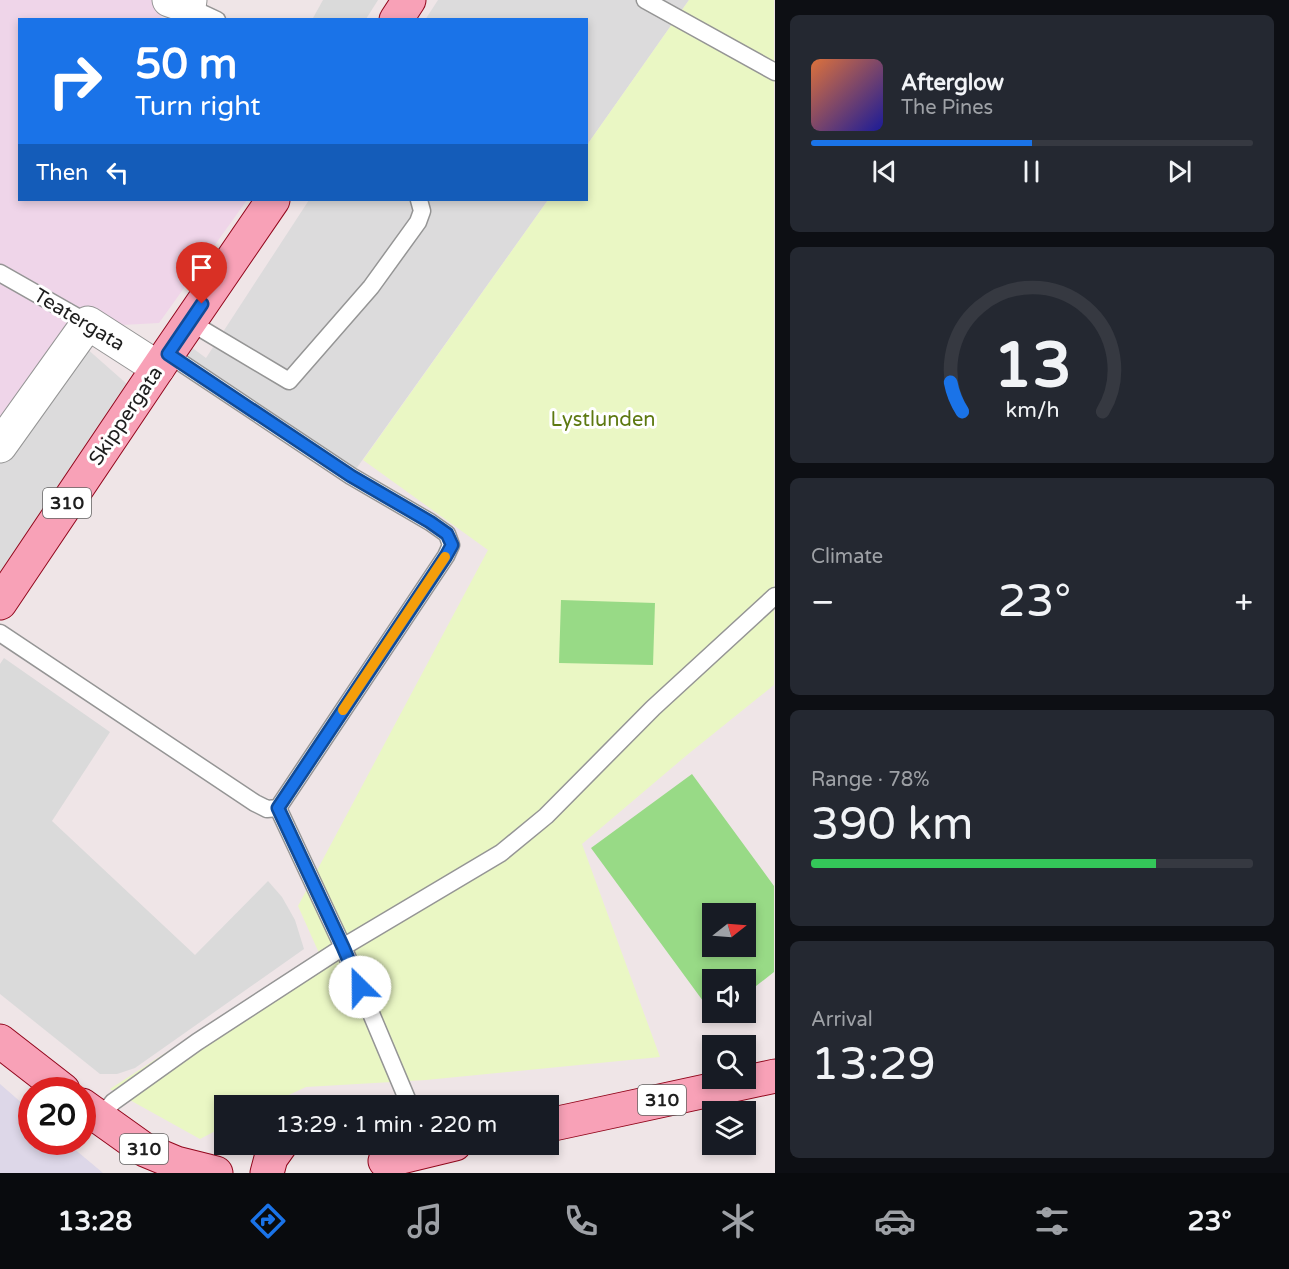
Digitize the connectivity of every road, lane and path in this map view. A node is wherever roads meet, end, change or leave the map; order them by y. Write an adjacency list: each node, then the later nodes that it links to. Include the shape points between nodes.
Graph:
1 (409, 0): 3 (main road)
2 (645, 0): 4 (lane)
3 (397, 18)
4 (774, 72)
5 (272, 201): 8 (main road, Skippergata / 310)
6 (419, 201): 8 (lane, via 422,211 418,222 371,287 289,381)
7 (0, 273): 9 (lane, Teatergata)
8 (190, 322): 10 (main road, Skippergata / 310)
9 (88, 323): 10 (street, Teatergata); 11 (street)
10 (163, 361): 13 (main road, Skippergata / 310); 15 (lane, via 430,522 447,534 452,545)
11 (0, 446)
12 (774, 596): 16 (lane, via 653,708 546,816 501,853)
13 (0, 603)
14 (0, 633): 15 (lane, via 255,803 267,809)
15 (278, 808): 16 (lane)
16 (343, 947): 20 (lane); 21 (lane)
17 (0, 1041): 18 (main road)
18 (46, 1077)
19 (774, 1077): 23 (main road, 310)
20 (405, 1095)
21 (96, 1110)
22 (96, 1116): 27 (main road, 310, via 145,1150 176,1164)
23 (559, 1123)
24 (273, 1155): 28 (main road)
25 (406, 1155): 26 (main road)
26 (383, 1160)
27 (216, 1173)
28 (267, 1173)

